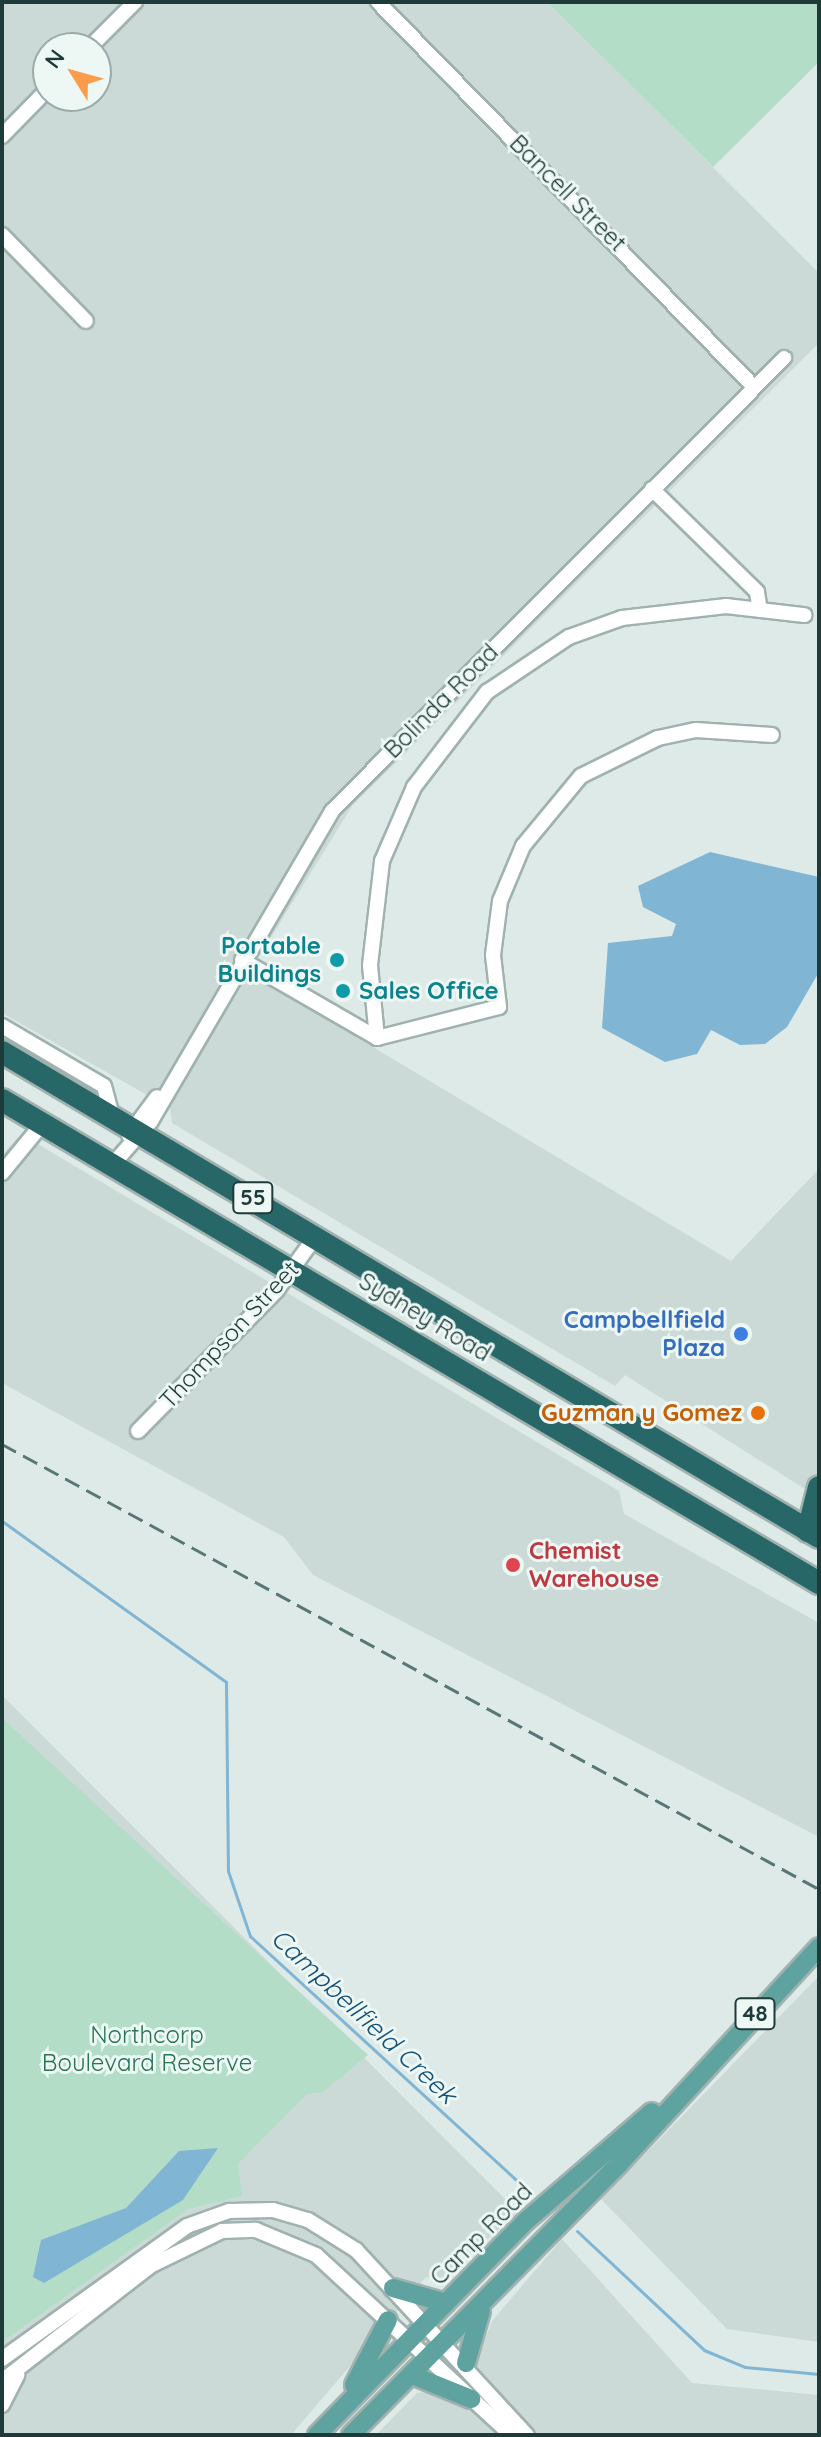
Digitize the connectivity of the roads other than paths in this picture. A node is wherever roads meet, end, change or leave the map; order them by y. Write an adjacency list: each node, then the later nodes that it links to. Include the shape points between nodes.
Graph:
1 (135, 2): 3 (street)
2 (378, 2): 9 (street, Bancell Street)
3 (105, 32)
4 (32, 105): 5 (street)
5 (2, 136)
6 (2, 235): 7 (street)
7 (86, 321)
8 (784, 358): 9 (street, Bolinda Road)
9 (754, 387): 10 (street, Bolinda Road)
10 (652, 489): 11 (street, via 757,592); 14 (street, Bolinda Road, via 332,811)
11 (760, 610): 12 (street); 16 (street, via 664,609 622,618 569,637 480,700 414,787 382,861 370,965)
12 (804, 615)
13 (772, 735): 16 (street, via 696,730 658,738 581,776 523,846 500,901 493,955 499,1007)
14 (242, 960): 16 (street); 21 (street, Bolinda Road)
15 (2, 1026): 19 (street, via 104,1086)
16 (377, 1038)
17 (2, 1052): 19 (highway, Sydney Road / 55)
18 (2, 1100): 20 (highway, Sydney Road / 55)
19 (112, 1115): 21 (highway, Sydney Road / 55)
20 (43, 1123): 22 (highway, Sydney Road / 55); 23 (street)
21 (138, 1130): 22 (street, Bolinda Road); 24 (highway, Sydney Road / 55)
22 (114, 1163): 25 (highway, Sydney Road / 55)
23 (2, 1173)
24 (316, 1236): 25 (street, Thompson Street); 28 (highway, Sydney Road / 55)
25 (293, 1267): 26 (street, Thompson Street); 29 (highway, Sydney Road / 55)
26 (138, 1431)
27 (819, 1487): 28 (highway)
28 (814, 1534)
29 (819, 1583)
30 (819, 1947): 31 (main road, Camp Road / 48)
31 (690, 2080): 33 (main road, Camp Road / 48, via 549,2199); 34 (main road, Camp Road / 48)
32 (393, 2288): 33 (main road); 36 (street); 40 (street, via 356,2250 308,2220 273,2210 229,2211 159,2242)
33 (446, 2303): 36 (main road, Camp Road / 48)
34 (483, 2305): 38 (main road, Camp Road / 48); 42 (main road)
35 (388, 2320): 37 (street); 41 (street, via 292,2240 256,2230 222,2231 150,2266); 47 (main road)
36 (426, 2324): 37 (main road, Camp Road / 48); 38 (street)
37 (409, 2340): 39 (street); 47 (main road, Camp Road / 48)
38 (445, 2343): 39 (main road, Camp Road / 48); 42 (street)
39 (429, 2358): 43 (main road, Camp Road / 48); 45 (street)
40 (2, 2359)
41 (27, 2361): 44 (street); 46 (street)
42 (466, 2363): 51 (street)
43 (412, 2375): 45 (main road); 49 (main road, Camp Road / 48)
44 (2, 2381)
45 (471, 2399): 50 (street)
46 (2, 2405)
47 (330, 2421): 48 (main road, Camp Road / 48)
48 (317, 2435)
49 (351, 2435)
50 (511, 2435)
51 (527, 2435)

